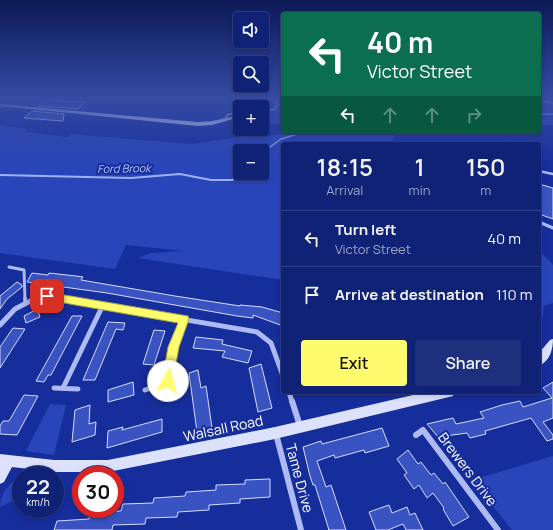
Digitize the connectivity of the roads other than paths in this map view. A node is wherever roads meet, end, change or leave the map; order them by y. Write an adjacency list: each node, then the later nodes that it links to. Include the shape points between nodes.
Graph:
1 (174, 122): 2 (street, via 198,124)
2 (213, 122)
3 (541, 171): 4 (lane)
4 (553, 174)
5 (541, 223): 6 (lane)
6 (553, 228)
7 (9, 267): 8 (lane, via 24,270)
8 (25, 301): 9 (street, via 36,296 47,296); 11 (street)
9 (103, 305): 10 (street); 18 (street)
10 (184, 319): 14 (street, via 258,332 271,343); 16 (street, via 174,347)
11 (0, 325)
12 (552, 344): 13 (street)
13 (541, 358)
14 (281, 370)
15 (178, 379): 16 (street)
16 (168, 381): 20 (street)
17 (54, 388): 18 (street)
18 (63, 388): 19 (street)
19 (78, 389)
20 (145, 390)
21 (290, 394): 23 (street)
22 (441, 394): 23 (street, Walsall Road)
23 (301, 427): 24 (street, Walsall Road)
24 (275, 433): 26 (street, Walsall Road, via 108,466 54,466); 28 (street, Tame Drive)
25 (416, 435): 29 (street, Brewers Drive, via 423,430)
26 (4, 460): 27 (street)
27 (0, 478)
28 (301, 530)
29 (498, 530)

